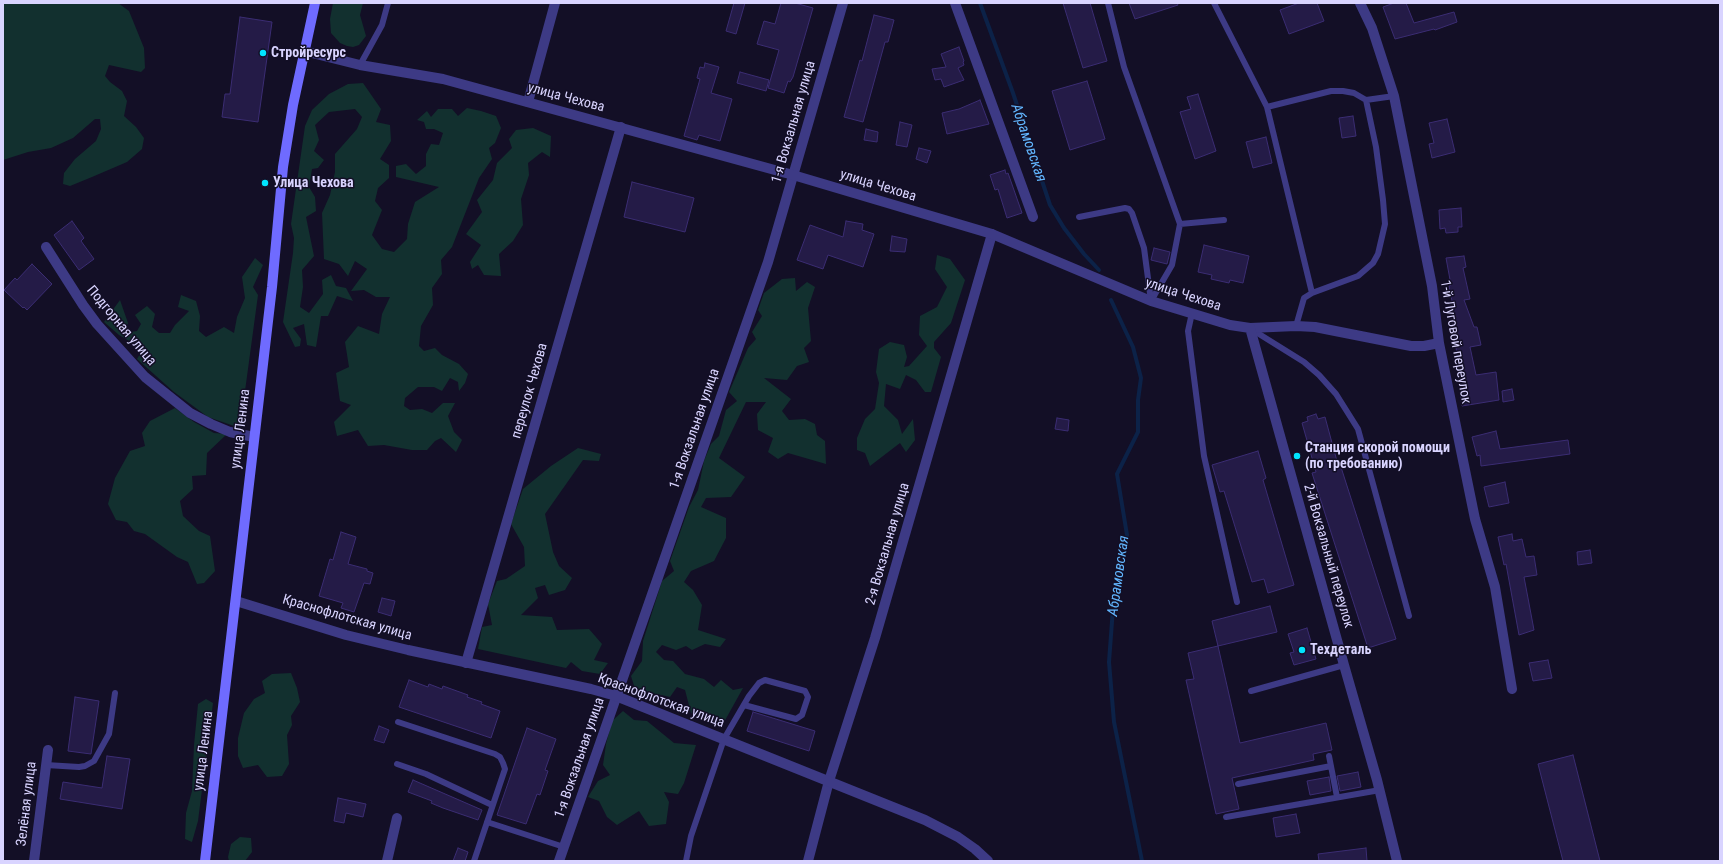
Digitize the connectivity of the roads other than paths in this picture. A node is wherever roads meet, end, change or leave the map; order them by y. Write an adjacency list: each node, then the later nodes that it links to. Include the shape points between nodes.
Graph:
1 (315, 3): 9 (main road, улица Ленина)
2 (388, 3): 10 (lane, via 382,26)
3 (555, 3): 13 (street)
4 (843, 3): 16 (street, 1-я Вокзальная улица)
5 (955, 3): 17 (street)
6 (1108, 3): 20 (lane, via 1124,67)
7 (1214, 3): 14 (lane)
8 (1360, 3): 11 (street, 1-й Луговой переулок, via 1372,28)
9 (304, 51): 10 (street, улица Чехова); 29 (main road, улица Ленина, via 283,167)
10 (360, 65): 13 (street, улица Чехова, via 443,79)
11 (1394, 96): 12 (lane); 28 (street, 1-й Луговой переулок, via 1432,286)
12 (1366, 100): 14 (lane, via 1354,93 1343,91); 23 (lane, via 1384,200 1385,224 1378,254 1373,263 1358,276)
13 (528, 102): 15 (street, улица Чехова)
14 (1267, 107): 23 (lane)
15 (621, 127): 16 (street, улица Чехова); 33 (street, переулок Чехова)
16 (793, 175): 21 (street, улица Чехова); 38 (street, 1-я Вокзальная улица, via 768,262)
17 (1033, 217)
18 (1079, 217): 24 (lane, via 1125,208 1132,213 1144,248)
19 (1224, 220): 20 (lane)
20 (1180, 224): 24 (lane, via 1172,264)
21 (992, 234): 24 (street, улица Чехова); 47 (street, 2-я Вокзальная улица, via 875,638)
22 (46, 247): 29 (street, Подгорная улица, via 97,324 145,377 190,413 230,432)
23 (1312, 293): 26 (lane, via 1304,298)
24 (1152, 301): 25 (street, улица Чехова)
25 (1192, 313): 27 (street, улица Чехова, via 1230,325); 31 (lane, via 1188,332 1204,456)
26 (1296, 326): 27 (street, улица Чехова); 28 (street, улица Чехова, via 1339,331 1411,346)
27 (1250, 328): 32 (lane, via 1304,362 1336,394 1355,423); 34 (street, 2-й Вокзальный переулок)
28 (1439, 343): 35 (street, 1-й Луговой переулок, via 1475,519 1495,587)
29 (254, 437): 30 (main road, улица Ленина)
30 (236, 601): 33 (street, Краснофлотская улица, via 346,635); 58 (main road, улица Ленина)
31 (1237, 602)
32 (1409, 616)
33 (466, 663): 38 (street, Краснофлотская улица)
34 (1344, 666): 36 (lane); 49 (street, 2-й Вокзальный переулок)
35 (1512, 689)
36 (1251, 691)
37 (115, 692): 45 (lane, via 111,728 94,761 79,767)
38 (616, 696): 41 (street, Краснофлотская улица); 55 (street, 1-я Вокзальная улица)
39 (744, 704): 39 (lane, via 796,719 802,715 808,697 805,691 765,680 759,683); 41 (lane)
40 (398, 722): 51 (lane, via 500,757 505,769)
41 (724, 740): 47 (street, Краснофлотская улица); 62 (lane, via 693,829)
42 (48, 750): 45 (street, Зелёная улица)
43 (1329, 756): 46 (lane)
44 (397, 764): 51 (lane, via 426,774)
45 (46, 765): 57 (street, Зелёная улица)
46 (1331, 766): 48 (lane); 50 (lane)
47 (829, 781): 56 (street, Краснофлотская улица, via 942,828); 63 (street, 2-я Вокзальная улица)
48 (1238, 784)
49 (1380, 790): 50 (lane); 64 (street, 2-й Вокзальный переулок)
50 (1337, 797): 52 (lane)
51 (492, 805): 54 (lane)
52 (1226, 817)
53 (397, 818): 59 (street)
54 (487, 822): 55 (lane); 60 (lane)
55 (564, 847): 61 (street, 1-я Вокзальная улица)
56 (988, 860)
57 (34, 861)
58 (206, 861)
59 (387, 861)
60 (474, 861)
61 (559, 861)
62 (686, 861)
63 (808, 861)
64 (1397, 861)

